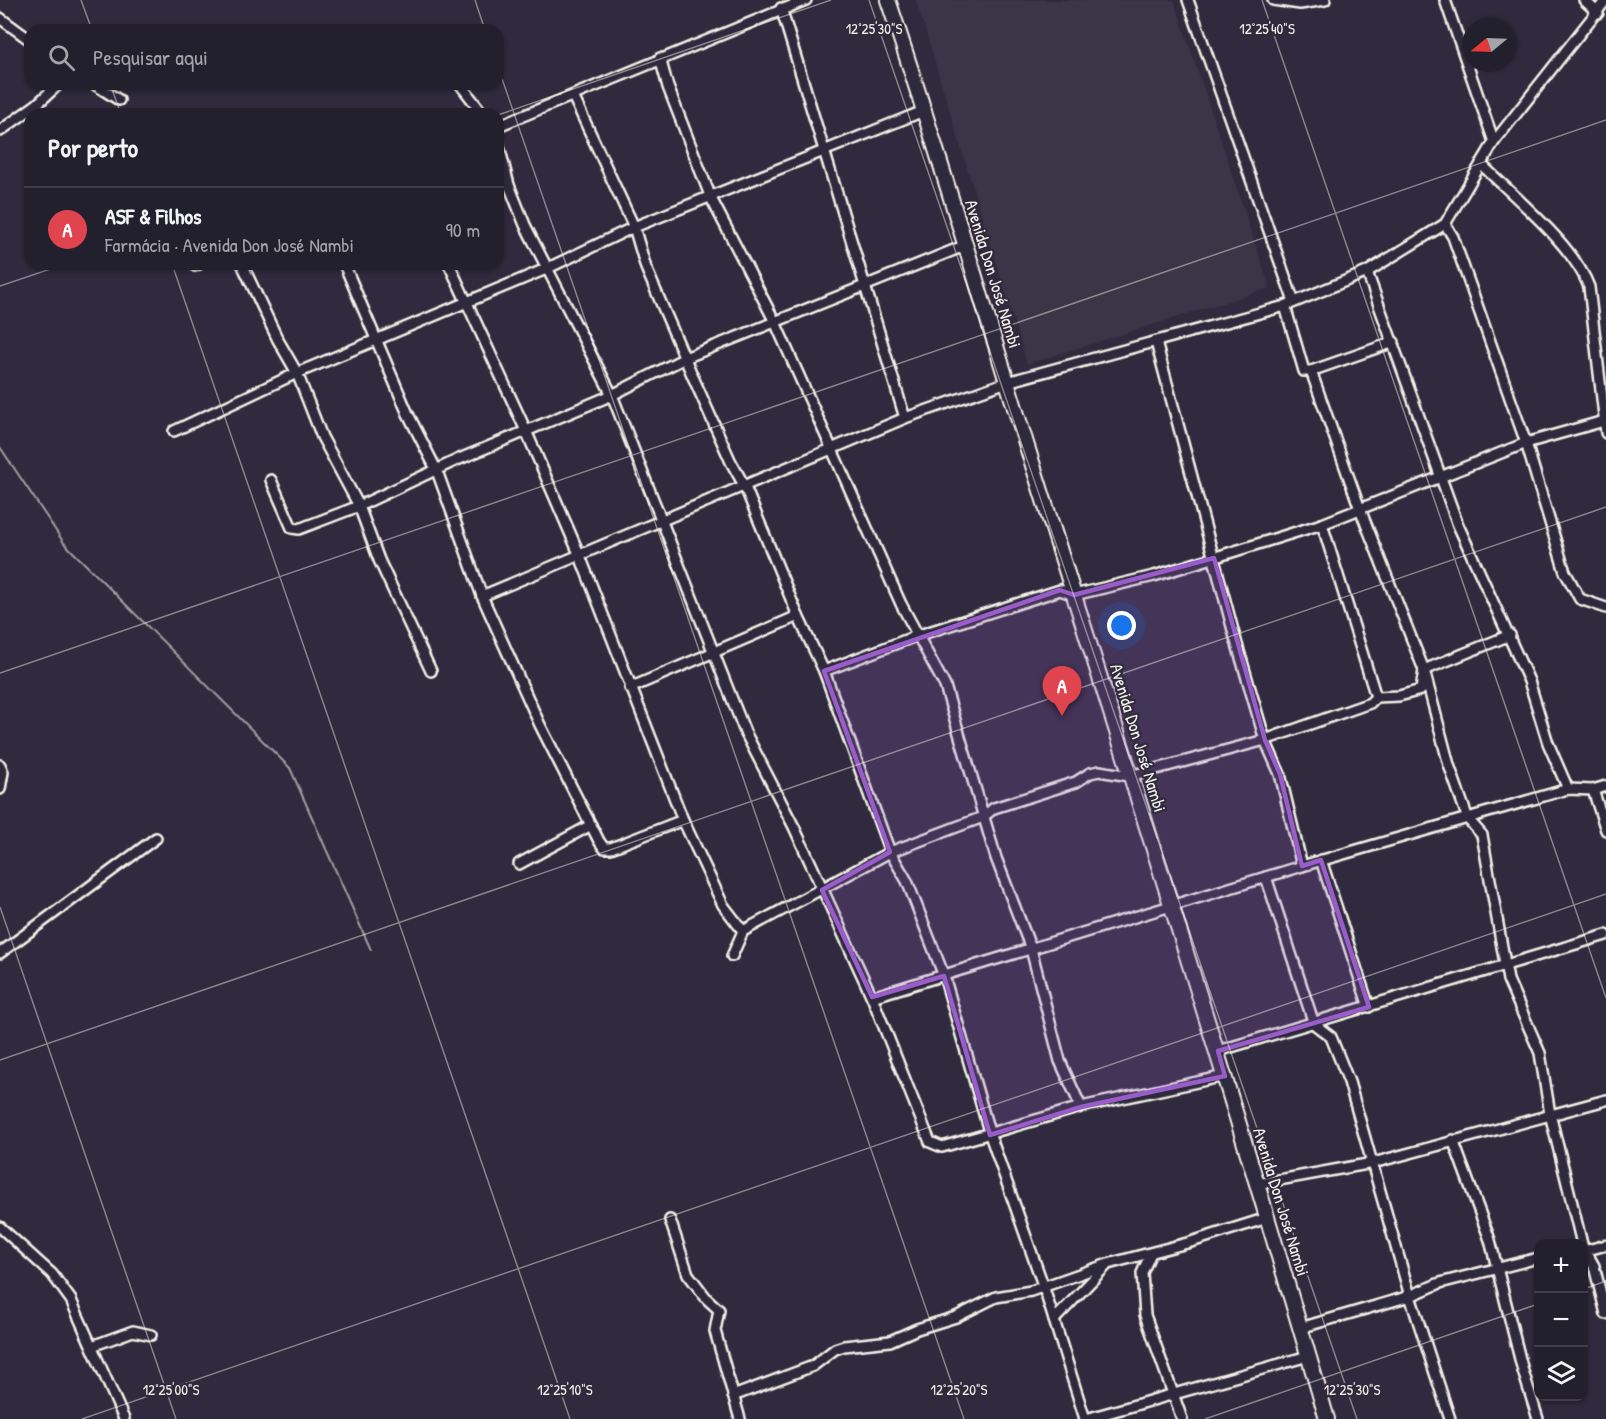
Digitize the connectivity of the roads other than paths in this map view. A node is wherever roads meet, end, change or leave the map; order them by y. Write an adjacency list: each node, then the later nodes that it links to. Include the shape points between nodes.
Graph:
1 (806, 0): 9 (street)
2 (888, 0): 21 (street, Avenida Don José Nambi)
3 (1188, 0): 40 (street)
4 (1273, 0): 5 (street, via 1300,4)
5 (1324, 0)
6 (1446, 0): 25 (street)
7 (1584, 0): 10 (street)
8 (1606, 0): 10 (street)
9 (781, 8): 13 (street); 26 (street)
10 (1598, 13): 25 (street)
11 (0, 18): 12 (street)
12 (24, 36)
13 (660, 58): 17 (street); 29 (street)
14 (52, 90): 19 (street)
15 (103, 90): 18 (street)
16 (465, 90): 20 (street)
17 (573, 96): 23 (street); 31 (street)
18 (119, 100)
19 (32, 108)
20 (478, 108)
21 (926, 110): 26 (street); 32 (street, Avenida Don José Nambi)
22 (24, 114): 24 (street)
23 (504, 124)
24 (0, 131)
25 (1494, 142): 27 (street)
26 (826, 151): 29 (street); 38 (street)
27 (1481, 164): 30 (street); 51 (street, via 1571,255 1584,274 1589,287)
28 (504, 165): 33 (street)
29 (711, 198): 31 (street); 41 (street)
30 (1445, 224): 37 (street); 55 (street)
31 (634, 227): 33 (street); 45 (street, via 646,268)
32 (964, 246): 38 (street); 48 (street, Avenida Don José Nambi)
33 (546, 269): 39 (street); 49 (street)
34 (245, 270): 47 (street)
35 (347, 270): 42 (street)
36 (452, 270): 39 (street)
37 (1367, 272): 40 (street); 44 (street)
38 (867, 285): 41 (street); 50 (street)
39 (466, 302): 42 (street); 53 (street)
40 (1290, 304): 43 (street); 46 (street, via 1304,370)
41 (775, 322): 45 (street); 56 (street)
42 (375, 338): 47 (street); 57 (street)
43 (1156, 342): 48 (street); 66 (street)
44 (1394, 342): 46 (street); 58 (street)
45 (685, 358): 49 (street); 60 (street, via 717,433)
46 (1311, 371): 62 (street)
47 (297, 373): 52 (street); 61 (street, via 322,437)
48 (1007, 382): 50 (street); 67 (street, Avenida Don José Nambi)
49 (612, 395): 53 (street); 63 (street)
50 (905, 418): 56 (street)
51 (1604, 420): 54 (street); 55 (street)
52 (174, 431)
53 (527, 433): 57 (street); 65 (street)
54 (1606, 433)
55 (1526, 443): 58 (street); 69 (street, via 1572,590 1580,599)
56 (832, 451): 60 (street); 72 (street)
57 (437, 471): 61 (street); 68 (street)
58 (1442, 477): 62 (street); 71 (street, via 1458,525)
59 (271, 480): 61 (street, via 292,528)
60 (746, 487): 63 (street); 70 (street)
61 (359, 506): 75 (street, via 379,560)
62 (1360, 509): 64 (street); 74 (street)
63 (660, 521): 65 (street); 73 (street)
64 (1322, 524): 66 (street); 78 (street)
65 (580, 556): 68 (street); 77 (street)
66 (1214, 558): 67 (street); 79 (street)
67 (1074, 595): 72 (street, via 1060,590); 81 (street, Avenida Don José Nambi)
68 (482, 596): 89 (street, via 540,725)
69 (1606, 608)
70 (798, 616): 73 (street); 76 (street)
71 (1510, 634): 74 (street); 84 (street)
72 (916, 636): 76 (street); 86 (street, via 937,666 945,686)
73 (713, 654): 77 (street); 97 (street, via 745,732)
74 (1425, 670): 78 (street, via 1421,690); 87 (street, via 1449,765)
75 (431, 671)
76 (824, 671): 92 (street)
77 (630, 688): 88 (street)
78 (1376, 697): 79 (street)
79 (1265, 740): 81 (street); 95 (street, via 1280,774)
80 (0, 765): 83 (street)
81 (1130, 776): 86 (street, via 1090,773 1076,782 994,808); 98 (street, Avenida Don José Nambi)
82 (1606, 786): 85 (street)
83 (0, 789)
84 (1568, 789): 85 (street); 87 (street)
85 (1593, 790): 90 (street)
86 (983, 817): 92 (street); 101 (street)
87 (1468, 819): 93 (street); 104 (street, via 1482,835 1488,854)
88 (683, 820): 89 (street, via 604,849); 99 (street, via 723,905)
89 (591, 825): 94 (street)
90 (1606, 830)
91 (156, 838): 102 (street)
92 (890, 852): 97 (street); 106 (street, via 906,881)
93 (1321, 860): 95 (street); 109 (street)
94 (519, 864)
95 (1302, 866): 96 (street)
96 (1266, 877): 98 (street); 110 (street)
97 (822, 890): 99 (street); 108 (street)
98 (1172, 906): 101 (street); 111 (street, Avenida Don José Nambi)
99 (743, 931): 103 (street)
100 (1606, 935): 104 (street)
101 (1031, 950): 106 (street); 114 (street, via 1060,1061)
102 (0, 953)
103 (732, 956)
104 (1506, 966): 105 (street); 107 (street)
105 (1490, 970): 107 (street); 109 (street)
106 (944, 976): 108 (street); 116 (street)
107 (1508, 980): 115 (street, via 1540,1053)
108 (872, 997): 116 (street, via 930,1142 942,1147)
109 (1370, 1007): 110 (street)
110 (1314, 1024): 111 (street); 118 (street, via 1330,1037 1339,1054)
111 (1218, 1051): 112 (street, Avenida Don José Nambi)
112 (1225, 1076): 114 (street); 119 (street, Avenida Don José Nambi)
113 (1606, 1100): 115 (street)
114 (1081, 1107): 116 (street)
115 (1550, 1114): 117 (street); 123 (street)
116 (990, 1134): 133 (street)
117 (1453, 1140): 118 (street); 131 (street)
118 (1373, 1162): 119 (street); 134 (street)
119 (1257, 1184): 120 (street, Avenida Don José Nambi)
120 (1267, 1218): 126 (street); 137 (street, Avenida Don José Nambi)
121 (670, 1220): 142 (street, via 688,1274 719,1310 715,1331)
122 (0, 1227): 139 (street, via 52,1274 71,1300)
123 (1581, 1239)
124 (1606, 1245): 125 (street)
125 (1588, 1247)
126 (1151, 1253): 129 (street); 132 (street)
127 (1588, 1256): 135 (street)
128 (1534, 1259): 131 (street)
129 (1128, 1260): 130 (street); 132 (street)
130 (1108, 1264): 133 (street); 136 (street)
131 (1496, 1267): 134 (street, via 1440,1282); 149 (street)
132 (1142, 1273): 141 (street, via 1146,1321)
133 (1043, 1285): 136 (street); 142 (street, via 996,1297 956,1317 890,1341 835,1349 813,1366)
134 (1410, 1296): 137 (street); 148 (street)
135 (1606, 1314)
136 (1054, 1320): 145 (street)
137 (1300, 1328): 140 (street, Avenida Don José Nambi)
138 (151, 1335): 139 (street, via 133,1331)
139 (92, 1346): 143 (street)
140 (1308, 1356): 141 (street); 147 (street, Avenida Don José Nambi)
141 (1172, 1394): 145 (street); 146 (street)
142 (733, 1396): 144 (street)
143 (124, 1419)
144 (740, 1419)
145 (1085, 1419)
146 (1182, 1419)
147 (1327, 1419)
148 (1450, 1419)
149 (1538, 1419)

